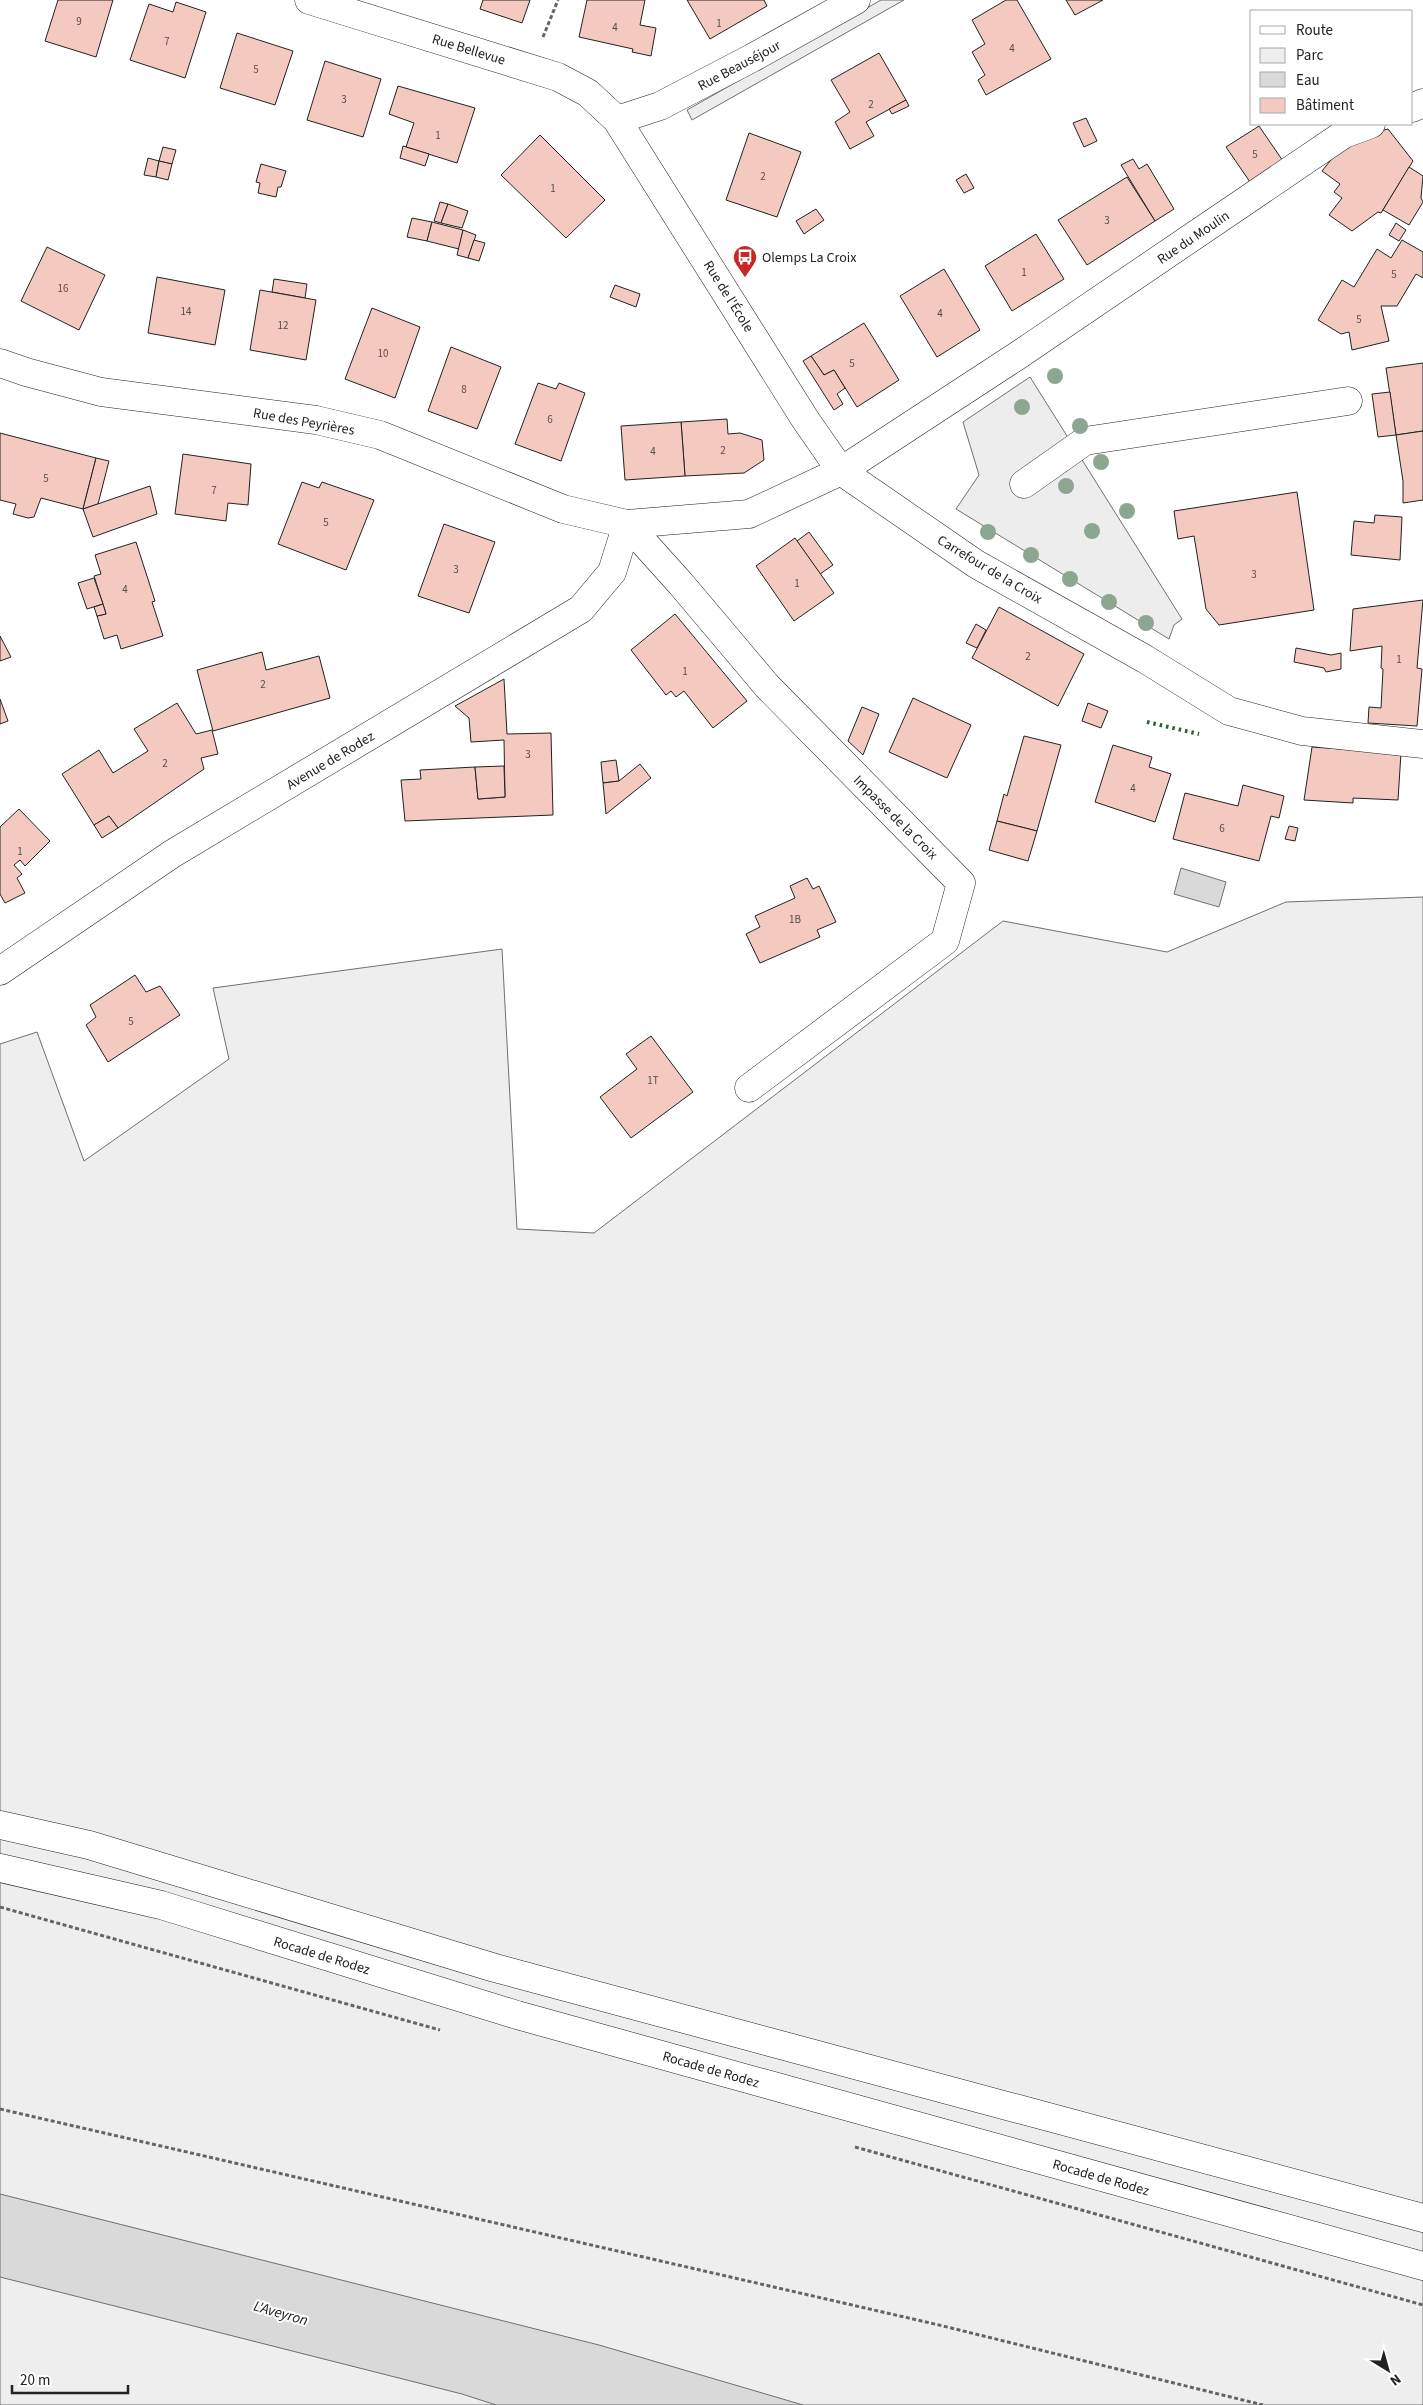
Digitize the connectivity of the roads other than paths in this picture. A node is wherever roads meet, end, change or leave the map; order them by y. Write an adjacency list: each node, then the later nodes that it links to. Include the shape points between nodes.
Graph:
1 (309, 0): 3 (main road, Rue Bellevue, via 558,77 588,92)
2 (856, 0): 3 (main road, Rue Beauséjour, via 668,102)
3 (617, 120): 7 (main road, Rue de l'École, via 805,420)
4 (1369, 125): 7 (main road, Rue du Moulin, via 1344,134)
5 (0, 362): 9 (main road, Rue des Peyrières, via 101,392 316,420 380,435 563,509)
6 (1348, 401): 8 (main road, via 1085,441)
7 (841, 471): 9 (main road, via 749,514); 10 (main road, Carrefour de la Croix, via 976,564 1145,659 1229,711 1302,731)
8 (1024, 484)
9 (627, 524): 11 (main road, Avenue de Rodez, via 612,572 581,609 172,854); 12 (main road, Impasse de la Croix, via 767,686 961,883 945,941)
10 (1423, 744)
11 (0, 971)
12 (749, 1088)
13 (0, 1825): 15 (main road, via 89,1845 495,1968)
14 (0, 1868): 16 (main road, Rocade de Rodez, via 160,1905 517,2015)
15 (1423, 2218)
16 (1423, 2266)

